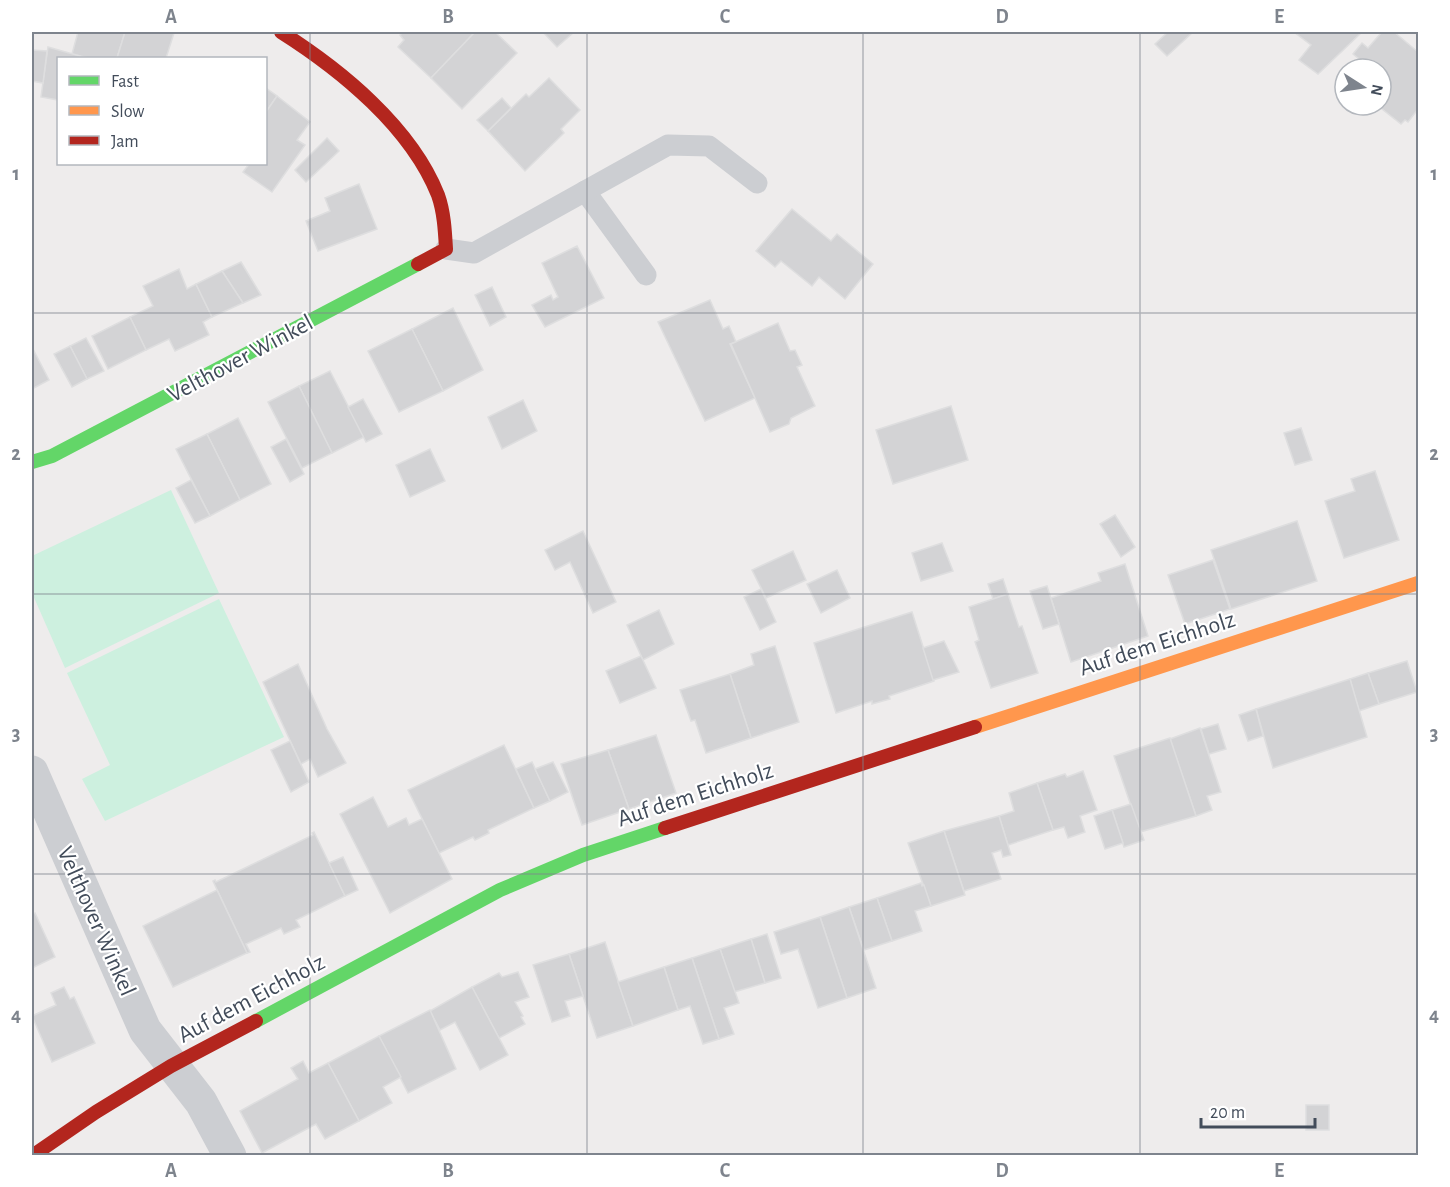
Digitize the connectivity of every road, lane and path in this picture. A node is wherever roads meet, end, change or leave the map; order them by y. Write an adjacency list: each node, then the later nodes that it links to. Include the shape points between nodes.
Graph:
1 (281, 32): 4 (street, via 327,64 393,126 431,178 443,217)
2 (757, 183): 3 (lane, via 709,146 668,145)
3 (585, 191): 4 (lane, via 474,253); 5 (lane)
4 (446, 249): 6 (street, Velthover Winkel, via 52,456)
5 (646, 275)
6 (32, 462)
7 (1419, 583): 9 (street, Auf dem Eichholz, via 550,867)
8 (32, 772): 9 (street, Velthover Winkel, via 145,1030)
9 (171, 1066): 10 (street, Auf dem Eichholz); 11 (street, Velthover Winkel, via 201,1102)
10 (32, 1155)
11 (230, 1155)

